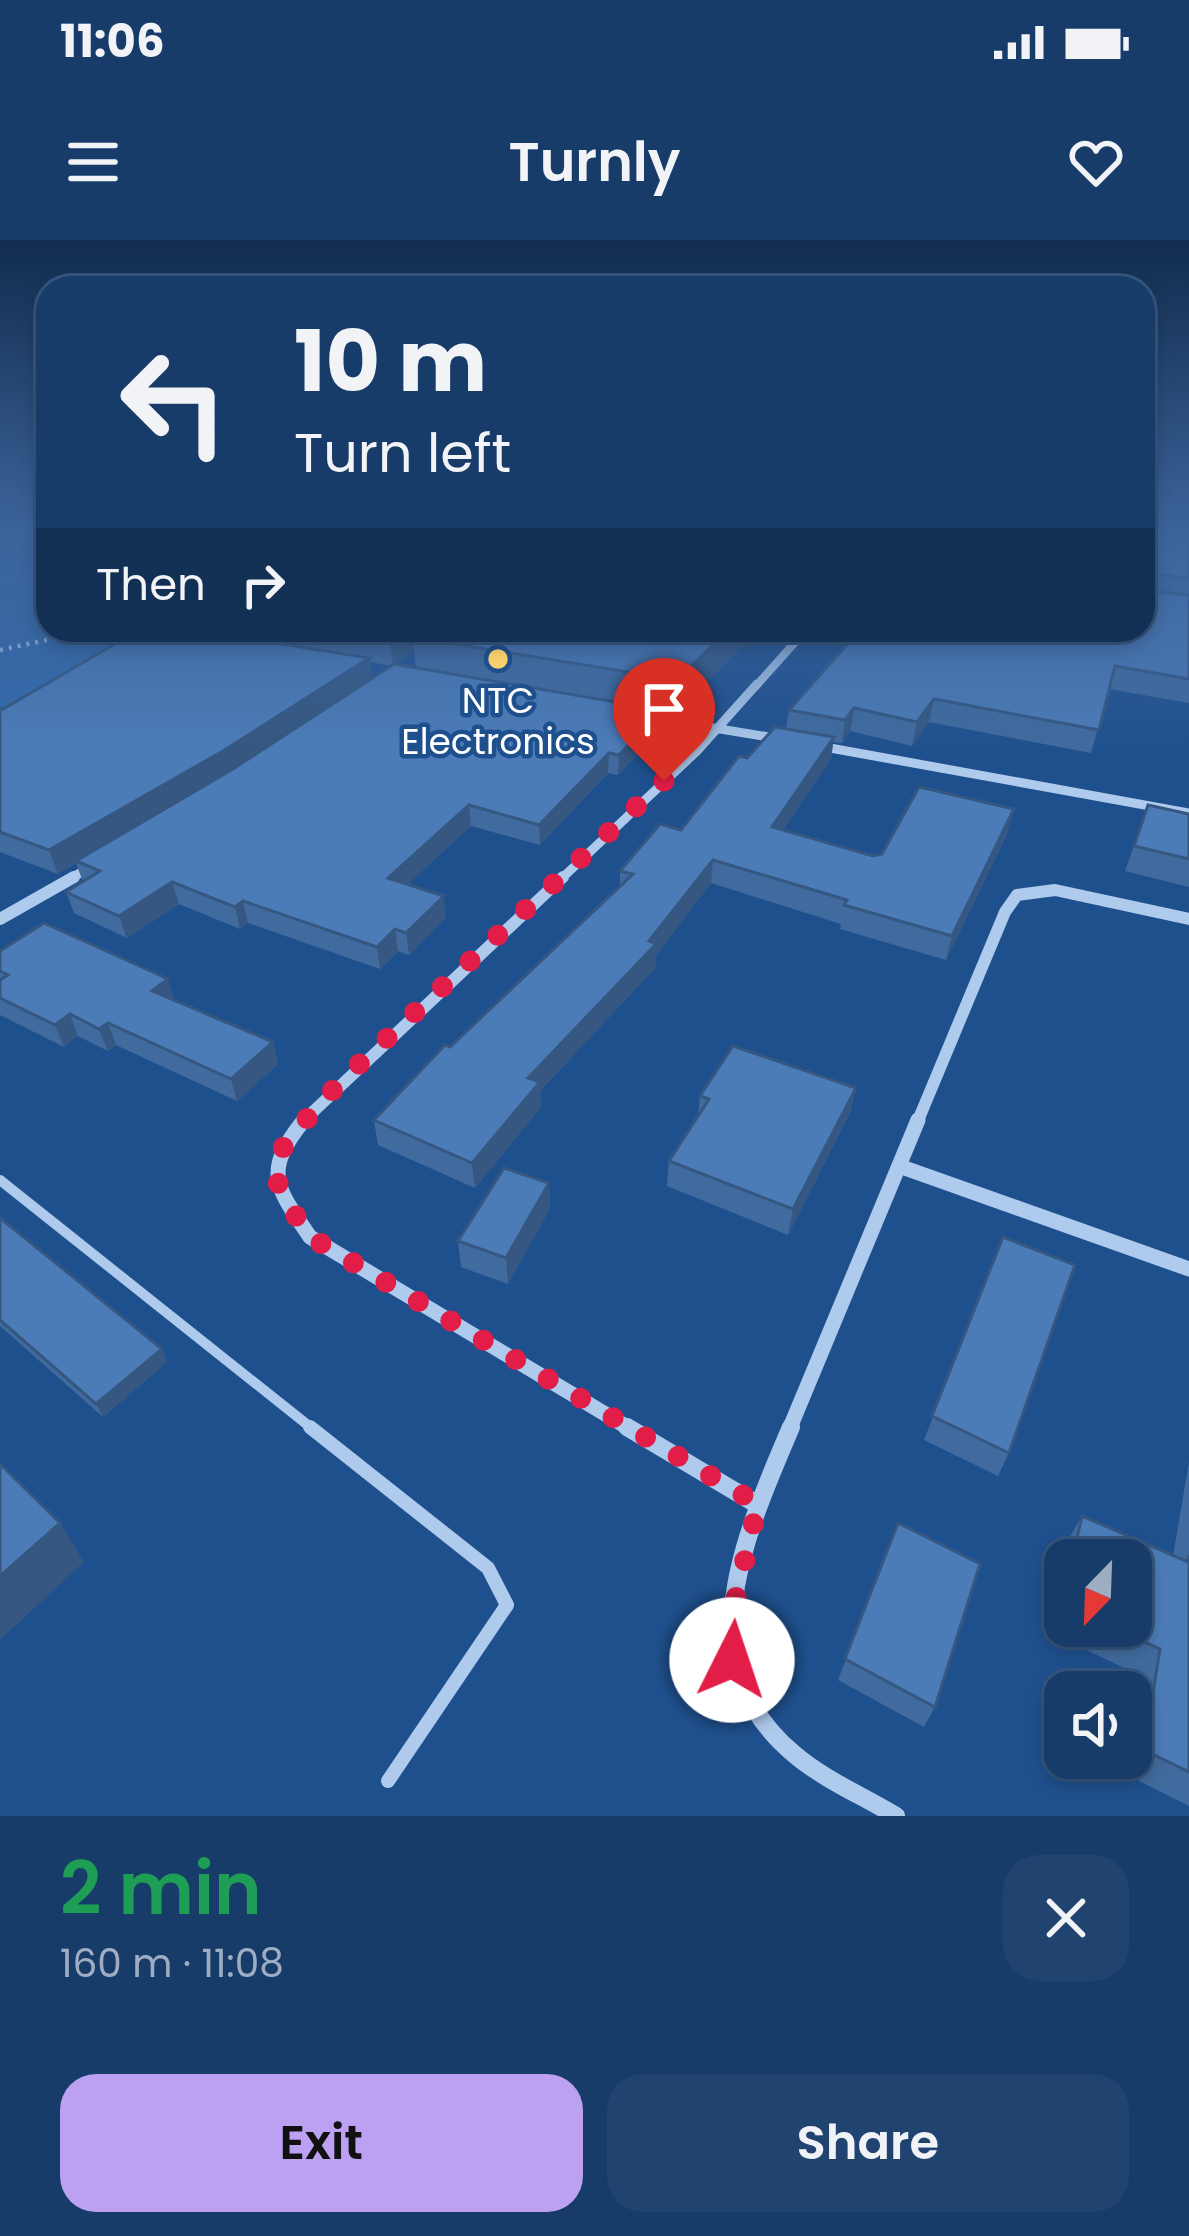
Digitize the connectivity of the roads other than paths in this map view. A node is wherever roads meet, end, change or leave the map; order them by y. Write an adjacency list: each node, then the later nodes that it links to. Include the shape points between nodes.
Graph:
1 (795, 642): 3 (street)
2 (626, 713): 3 (street)
3 (720, 728): 4 (street); 13 (street, via 341,1081 285,1143 275,1168 280,1192 310,1237)
4 (790, 740)
5 (813, 745): 6 (street)
6 (1189, 813)
7 (99, 861): 8 (street)
8 (4, 914)
9 (1189, 919): 10 (street, via 1055,890 1017,895 992,935)
10 (899, 1166): 12 (street); 13 (street)
11 (0, 1180): 14 (lane, via 488,1568 507,1605)
12 (1189, 1269)
13 (758, 1504): 15 (street, via 729,1628 743,1690 796,1756)
14 (388, 1781)
15 (896, 1816)

